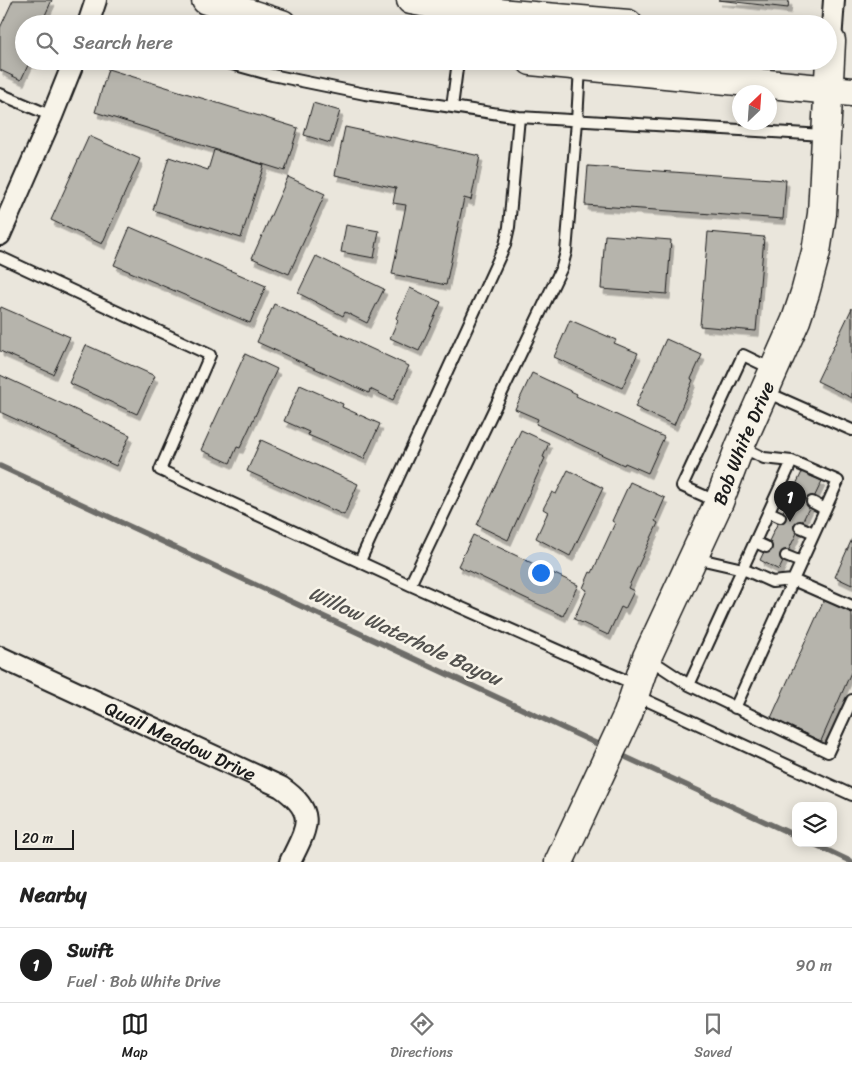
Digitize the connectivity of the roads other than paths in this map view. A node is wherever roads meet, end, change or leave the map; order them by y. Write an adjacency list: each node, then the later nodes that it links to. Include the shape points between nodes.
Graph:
1 (96, 0): 5 (street)
2 (206, 0): 6 (street)
3 (411, 0): 7 (street)
4 (834, 0): 8 (street, Bob White Drive)
5 (91, 15)
6 (254, 15)
7 (457, 15)
8 (835, 15)
9 (837, 41): 15 (street, Bob White Drive)
10 (70, 70): 18 (street)
11 (254, 70): 17 (lane, via 365,94)
12 (457, 70): 17 (lane)
13 (580, 70): 20 (lane)
14 (623, 70): 15 (street)
15 (840, 90): 21 (street, Bob White Drive)
16 (0, 94): 18 (lane)
17 (452, 107): 19 (lane)
18 (52, 116): 22 (street, via 9,204)
19 (519, 117): 20 (lane); 41 (lane, via 505,245)
20 (578, 121): 21 (lane); 45 (lane, via 562,267)
21 (825, 136): 24 (street, Bob White Drive, via 822,214 816,252 796,320)
22 (0, 235)
23 (0, 257): 41 (lane, via 210,355 160,470)
24 (769, 381): 25 (lane); 26 (street, Bob White Drive); 30 (lane, via 743,355 682,486)
25 (852, 430)
26 (740, 446): 27 (lane, via 764,458); 30 (street, Bob White Drive)
27 (792, 461): 28 (lane); 32 (lane, via 838,481)
28 (780, 488): 29 (lane); 33 (lane)
29 (791, 493)
30 (719, 502): 40 (street, Bob White Drive)
31 (812, 502): 32 (lane)
32 (825, 508): 36 (lane)
33 (769, 512): 34 (lane); 37 (lane)
34 (780, 517)
35 (800, 527): 36 (lane)
36 (814, 533): 42 (lane)
37 (756, 542): 38 (lane); 43 (lane)
38 (766, 547)
39 (786, 556): 42 (lane)
40 (694, 557): 43 (lane); 48 (street, Bob White Drive)
41 (360, 561): 45 (lane)
42 (801, 562): 44 (lane)
43 (743, 569): 44 (lane, via 772,582); 49 (lane)
44 (793, 580): 46 (lane); 52 (lane)
45 (410, 584): 50 (lane)
46 (852, 606)
47 (0, 657): 54 (street, Quail Meadow Drive, via 281,787 300,803 306,816 306,829)
48 (647, 657): 49 (lane); 50 (street, Bob White Drive)
49 (690, 686): 52 (lane)
50 (633, 698): 53 (lane); 55 (street, Bob White Drive)
51 (852, 700): 52 (lane, via 828,752)
52 (735, 708)
53 (852, 794)
54 (290, 862)
55 (559, 862)

